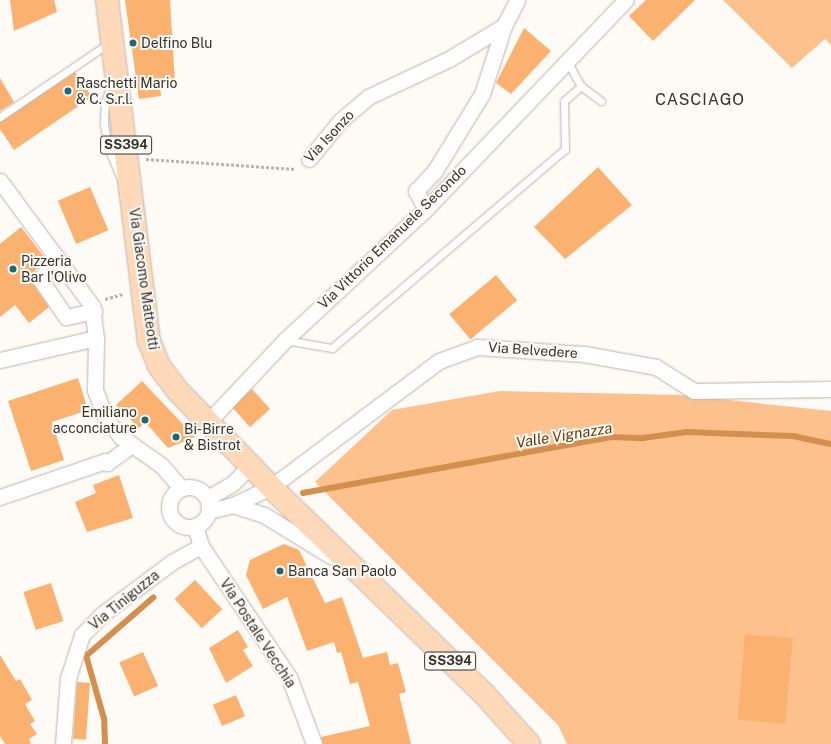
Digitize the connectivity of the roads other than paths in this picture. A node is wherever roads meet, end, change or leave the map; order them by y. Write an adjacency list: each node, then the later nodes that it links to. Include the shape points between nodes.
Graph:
1 (107, 0): 5 (main road, Via Giacomo Matteotti / SS394)
2 (517, 0): 4 (street)
3 (626, 0): 6 (street, Via Vittorio Emanuele Secondo)
4 (504, 26): 10 (street, Via Isonzo, via 449,59 368,97 340,120); 12 (street, via 482,94 434,172 416,191)
5 (113, 41): 9 (lane); 19 (main road, Via Giacomo Matteotti / SS394, via 152,352 177,390)
6 (566, 59): 7 (lane); 12 (street, Via Vittorio Emanuele Secondo)
7 (581, 86): 8 (lane); 16 (lane, via 564,101 565,149 554,159 332,348)
8 (601, 101)
9 (0, 117)
10 (310, 159)
11 (0, 181): 13 (street)
12 (426, 208): 16 (street, Via Vittorio Emanuele Secondo)
13 (57, 257): 14 (street); 14 (street, via 40,279 66,317)
14 (93, 308): 15 (street)
15 (96, 338): 17 (street); 20 (street, via 94,380 98,400 112,428)
16 (285, 340): 19 (street, Via Vittorio Emanuele Secondo)
17 (0, 360)
18 (831, 389): 22 (street, Via Belvedere, via 694,391 656,367 584,354 477,347 439,361)
19 (208, 422): 21 (main road, Via Giacomo Matteotti / SS394)
20 (132, 445): 23 (street, via 161,465); 24 (street, via 107,463 105,461)
21 (250, 466): 22 (main road, Via Giacomo Matteotti / SS394); 25 (street)
22 (271, 487): 26 (street, Via Belvedere); 29 (main road, Via Giacomo Matteotti / SS394)
23 (181, 488): 25 (street, via 199,489); 27 (street, via 171,498 172,516 182,525)
24 (0, 497)
25 (208, 505): 26 (street, Via Belvedere); 27 (street, via 202,523)
26 (233, 505): 29 (street, via 264,515)
27 (195, 526): 28 (street, Via Postale Vecchia)
28 (201, 546): 30 (street, Via Tiniguzza, via 166,566 101,615 82,635 68,678); 31 (street, Via Postale Vecchia, via 281,663 296,691)
29 (368, 580): 32 (main road, Via Giacomo Matteotti / SS394, via 484,694)
30 (63, 744)
31 (314, 744)
32 (529, 744)

